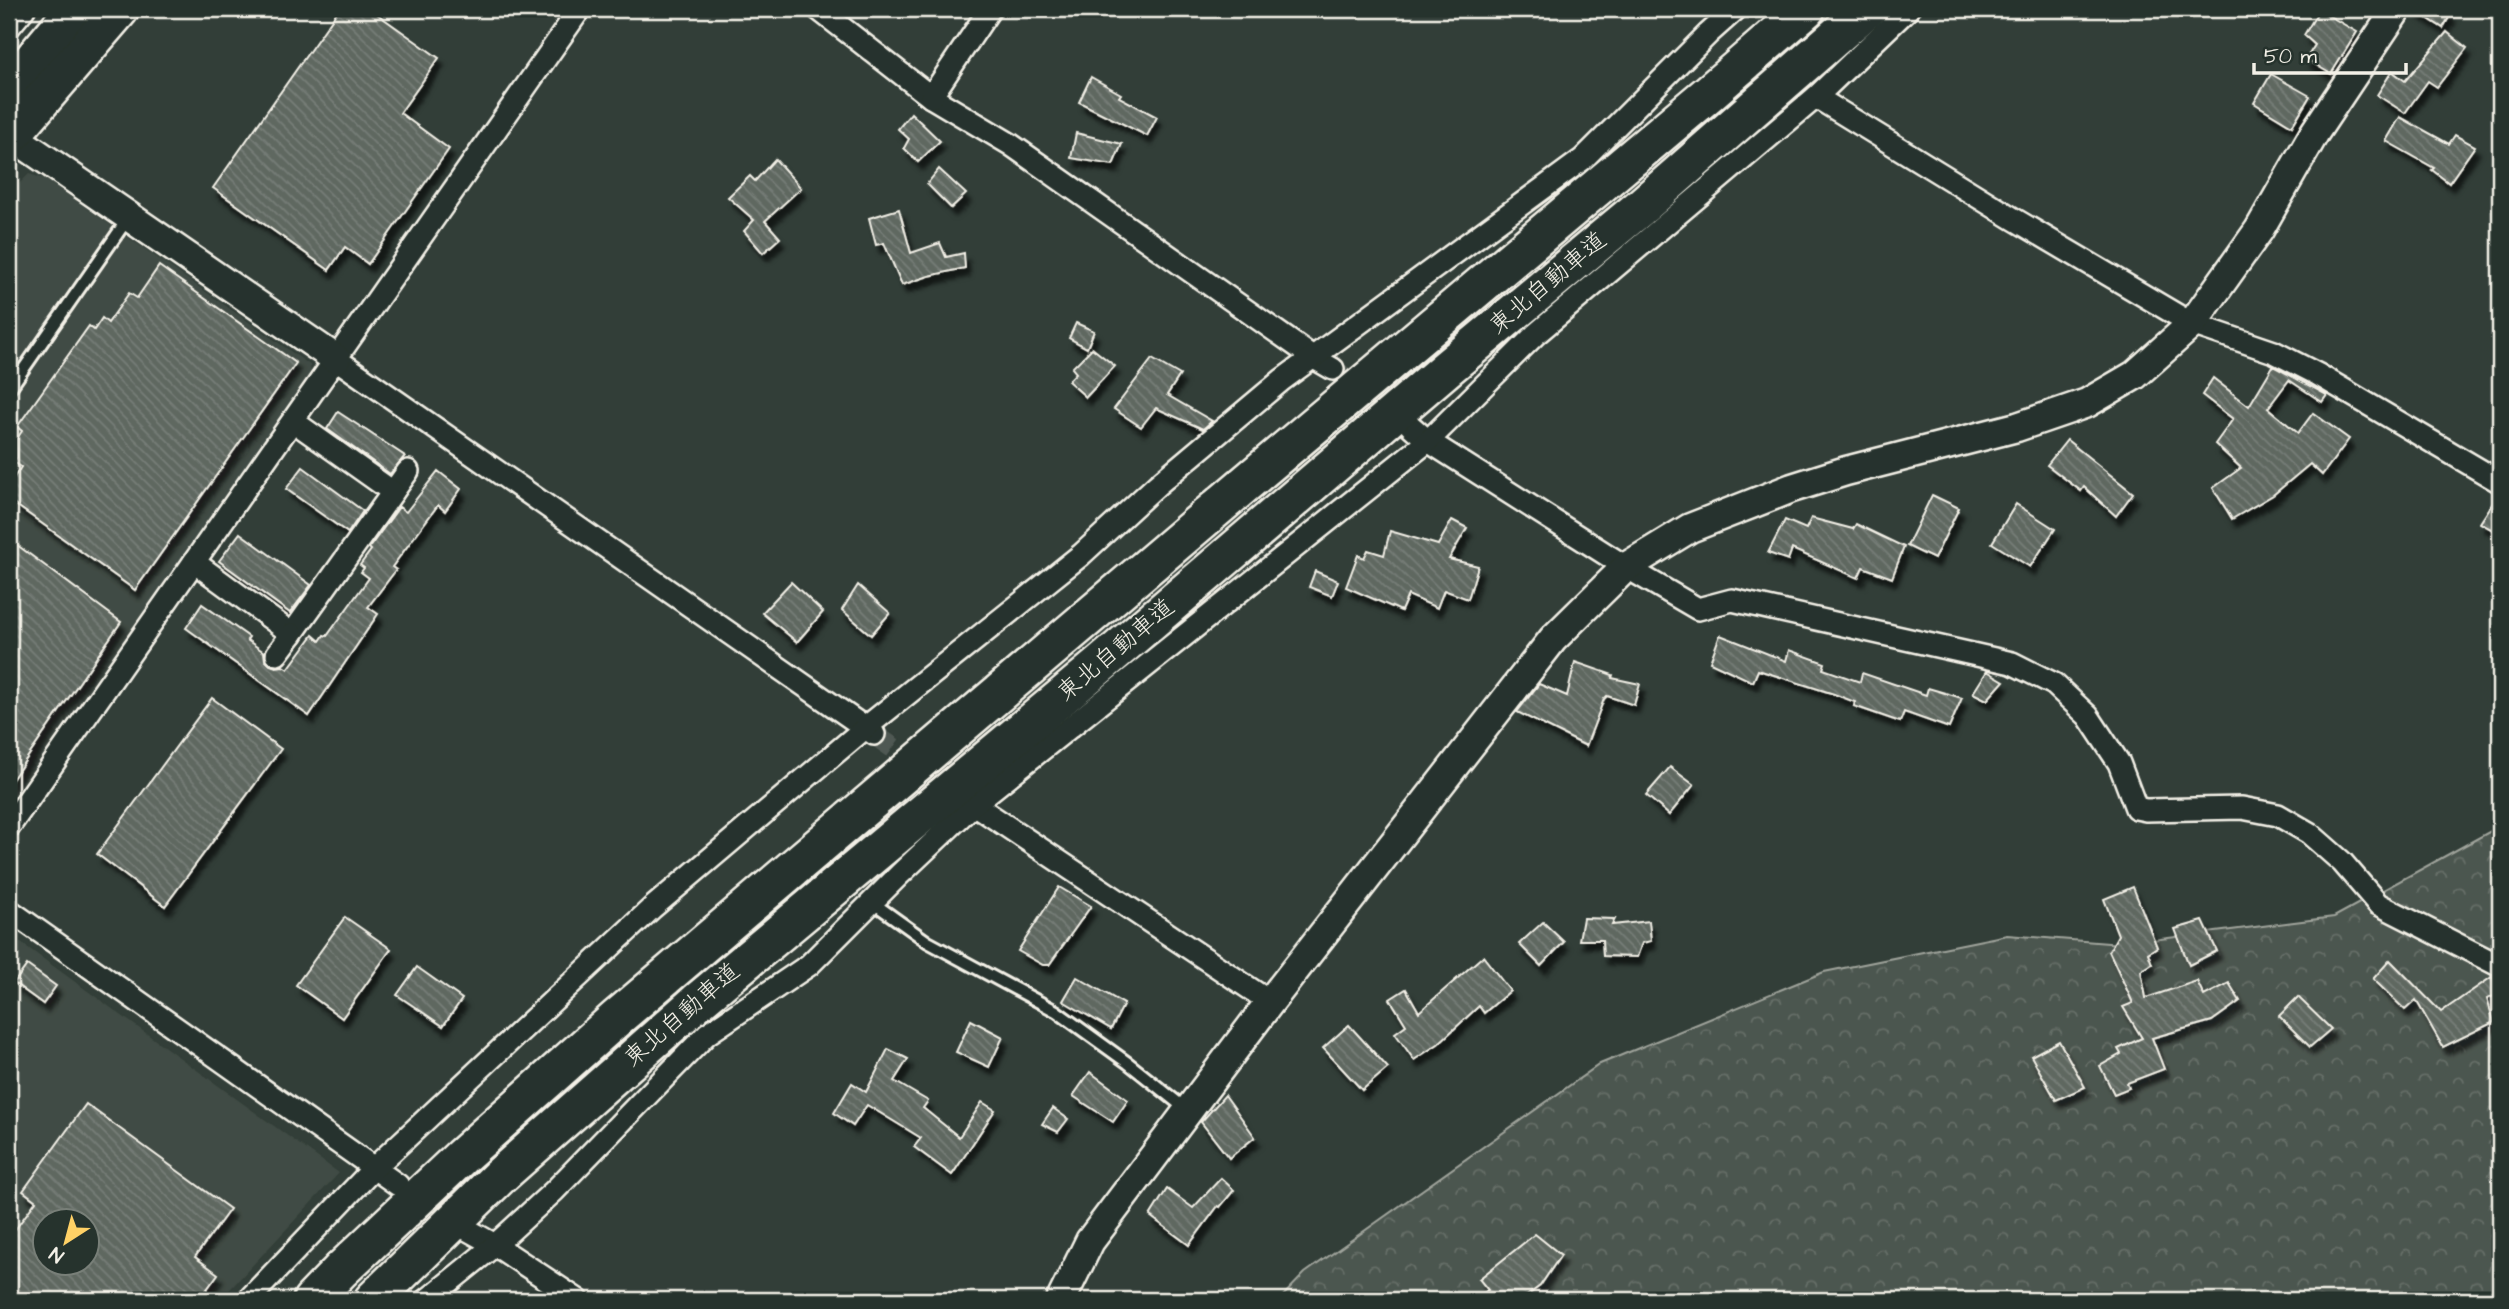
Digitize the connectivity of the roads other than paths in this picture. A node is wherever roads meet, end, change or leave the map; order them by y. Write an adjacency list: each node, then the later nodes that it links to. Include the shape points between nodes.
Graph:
1 (24, 9): 12 (street)
2 (75, 9): 13 (highway)
3 (120, 9): 16 (highway)
4 (580, 9): 20 (street)
5 (818, 9): 14 (street)
6 (990, 9): 14 (street)
7 (1736, 9): 19 (street, via 1583,159)
8 (1806, 9): 46 (highway, 東北自動車道, via 729,921 461,1157)
9 (1867, 9): 47 (highway, 東北自動車道, via 1642,206 697,1002 500,1176)
10 (1908, 9): 15 (street)
11 (2397, 9): 18 (street, via 2315,132 2259,230)
12 (9, 27)
13 (9, 88)
14 (931, 97): 19 (street, via 1010,144)
15 (1816, 97): 18 (street); 25 (street, via 1536,334)
16 (9, 135): 17 (street)
17 (129, 217): 20 (street); 22 (lane)
18 (2192, 324): 27 (street, via 2274,352 2317,374); 30 (street, via 2135,374 2087,403 2017,427 1792,488 1690,528)
19 (1314, 358): 21 (street); 33 (street, via 1157,485)
20 (336, 359): 23 (street); 33 (street)
21 (1333, 369)
22 (9, 390)
23 (293, 421): 28 (street); 29 (street)
24 (1411, 426): 25 (street)
25 (1428, 441): 30 (street); 34 (street)
26 (408, 471): 28 (street)
27 (2500, 482)
28 (393, 492): 31 (street)
29 (194, 562): 31 (street); 35 (street)
30 (1626, 567): 38 (street, via 1698,609 1732,600 2012,663 2054,684 2088,716 2119,764 2136,808 2242,808 2278,815 2342,862 2378,904); 39 (street, via 1553,639)
31 (292, 634): 32 (street)
32 (277, 654)
33 (870, 732): 41 (street, via 652,908)
34 (969, 800): 36 (street); 39 (street)
35 (9, 827)
36 (872, 902): 40 (lane, via 928,942 1056,1011); 44 (street, via 809,965 707,1034)
37 (9, 910): 41 (street)
38 (2500, 966)
39 (1270, 1002): 40 (street)
40 (1188, 1110): 50 (street, via 1090,1241)
41 (374, 1168): 42 (street); 45 (street)
42 (398, 1185)
43 (468, 1230): 44 (street)
44 (495, 1245): 48 (street); 49 (street)
45 (248, 1300)
46 (312, 1300)
47 (373, 1300)
48 (427, 1300)
49 (578, 1300)
50 (1061, 1300)

